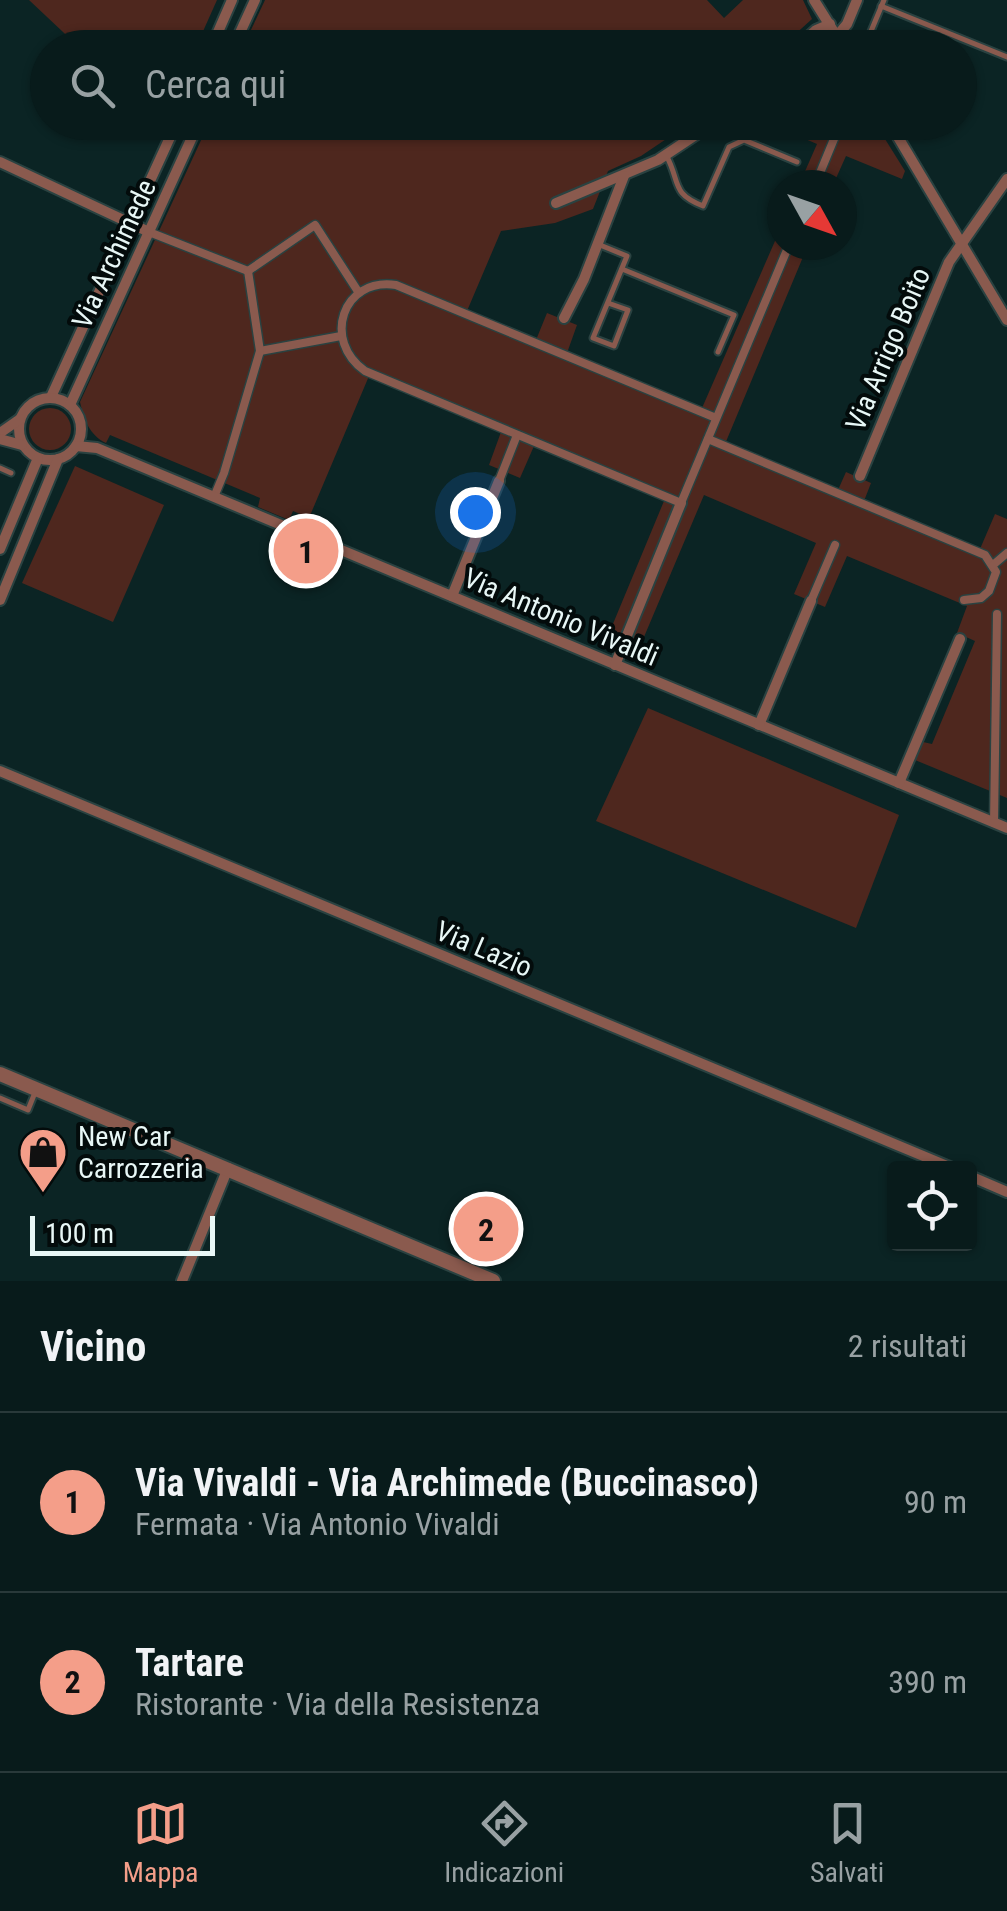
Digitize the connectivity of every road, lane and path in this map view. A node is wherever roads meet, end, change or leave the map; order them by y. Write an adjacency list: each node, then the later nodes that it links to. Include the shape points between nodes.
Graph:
1 (232, 0): 7 (street)
2 (255, 0): 8 (street)
3 (814, 0): 6 (street)
4 (857, 0): 11 (street)
5 (882, 3): 12 (lane); 13 (lane)
6 (830, 24): 9 (street); 10 (street)
7 (219, 30)
8 (241, 30)
9 (822, 30)
10 (834, 30)
11 (842, 30)
12 (871, 30)
13 (944, 30)
14 (977, 44): 15 (lane)
15 (1007, 57)
16 (168, 140): 28 (street, Via Archimede)
17 (191, 140): 29 (street, Via Archimede)
18 (689, 140): 21 (street)
19 (833, 140): 24 (street)
20 (900, 140): 30 (street)
21 (666, 155): 23 (lane, via 682,198 703,206 729,147 744,140); 25 (street)
22 (0, 162): 28 (street)
23 (797, 162)
24 (820, 170)
25 (625, 176): 27 (street); 31 (street)
26 (1007, 179): 30 (street, Via Arrigo Boito)
27 (556, 203)
28 (130, 223): 29 (street); 44 (street, Via Archimede)
29 (149, 232): 34 (street); 45 (street, Via Archimede)
30 (960, 242): 38 (street); 59 (street, Via Arrigo Boito)
31 (598, 244): 33 (lane, via 627,256); 39 (street)
32 (783, 260): 47 (street)
33 (622, 269): 37 (lane); 43 (lane, via 734,315)
34 (248, 272): 35 (street, via 315,225); 42 (street)
35 (358, 293): 41 (street, via 344,315); 47 (street, via 384,283 408,289)
36 (1007, 296): 38 (street)
37 (608, 303): 37 (lane, via 593,338 614,346 628,310)
38 (998, 306): 40 (street)
39 (564, 318)
40 (1007, 320)
41 (342, 336): 42 (street); 49 (street, via 347,355 365,371)
42 (260, 351): 61 (street)
43 (718, 352)
44 (51, 397): 45 (street); 46 (street, via 32,403)
45 (70, 404): 48 (street)
46 (20, 418): 50 (street); 52 (street)
47 (716, 418): 51 (street)
48 (80, 434): 53 (street); 54 (street, Via Antonio Vivaldi)
49 (517, 435): 60 (street); 62 (street)
50 (0, 436): 52 (street)
51 (708, 439): 62 (street); 66 (street, via 985,555)
52 (22, 445): 55 (street)
53 (76, 446): 54 (street, Via Antonio Vivaldi); 56 (street)
54 (96, 448): 61 (street, Via Antonio Vivaldi)
55 (38, 458): 56 (street); 64 (street)
56 (58, 459): 68 (street)
57 (0, 468): 58 (lane)
58 (11, 473)
59 (860, 476)
60 (499, 481): 67 (street)
61 (214, 497): 67 (street, Via Antonio Vivaldi)
62 (681, 503): 73 (street)
63 (835, 545): 70 (street)
64 (0, 549)
65 (1007, 553): 66 (street)
66 (993, 565): 69 (street, via 989,591)
67 (452, 596): 73 (street, Via Antonio Vivaldi)
68 (0, 600)
69 (964, 600)
70 (811, 601): 74 (street)
71 (997, 614): 77 (street)
72 (960, 639): 76 (street)
73 (616, 665): 74 (street, Via Antonio Vivaldi)
74 (759, 724): 76 (street, Via Antonio Vivaldi)
75 (0, 772): 82 (street, Via Lazio)
76 (899, 783): 77 (street, Via Antonio Vivaldi)
77 (994, 823): 78 (street, Via Antonio Vivaldi)
78 (1007, 828)
79 (0, 1074): 80 (street)
80 (37, 1089): 81 (lane, via 28,1110); 83 (street)
81 (0, 1098)
82 (935, 1161)
83 (228, 1168): 86 (street); 87 (street)
84 (977, 1179): 85 (street)
85 (1007, 1192)
86 (182, 1281)
87 (493, 1281)

